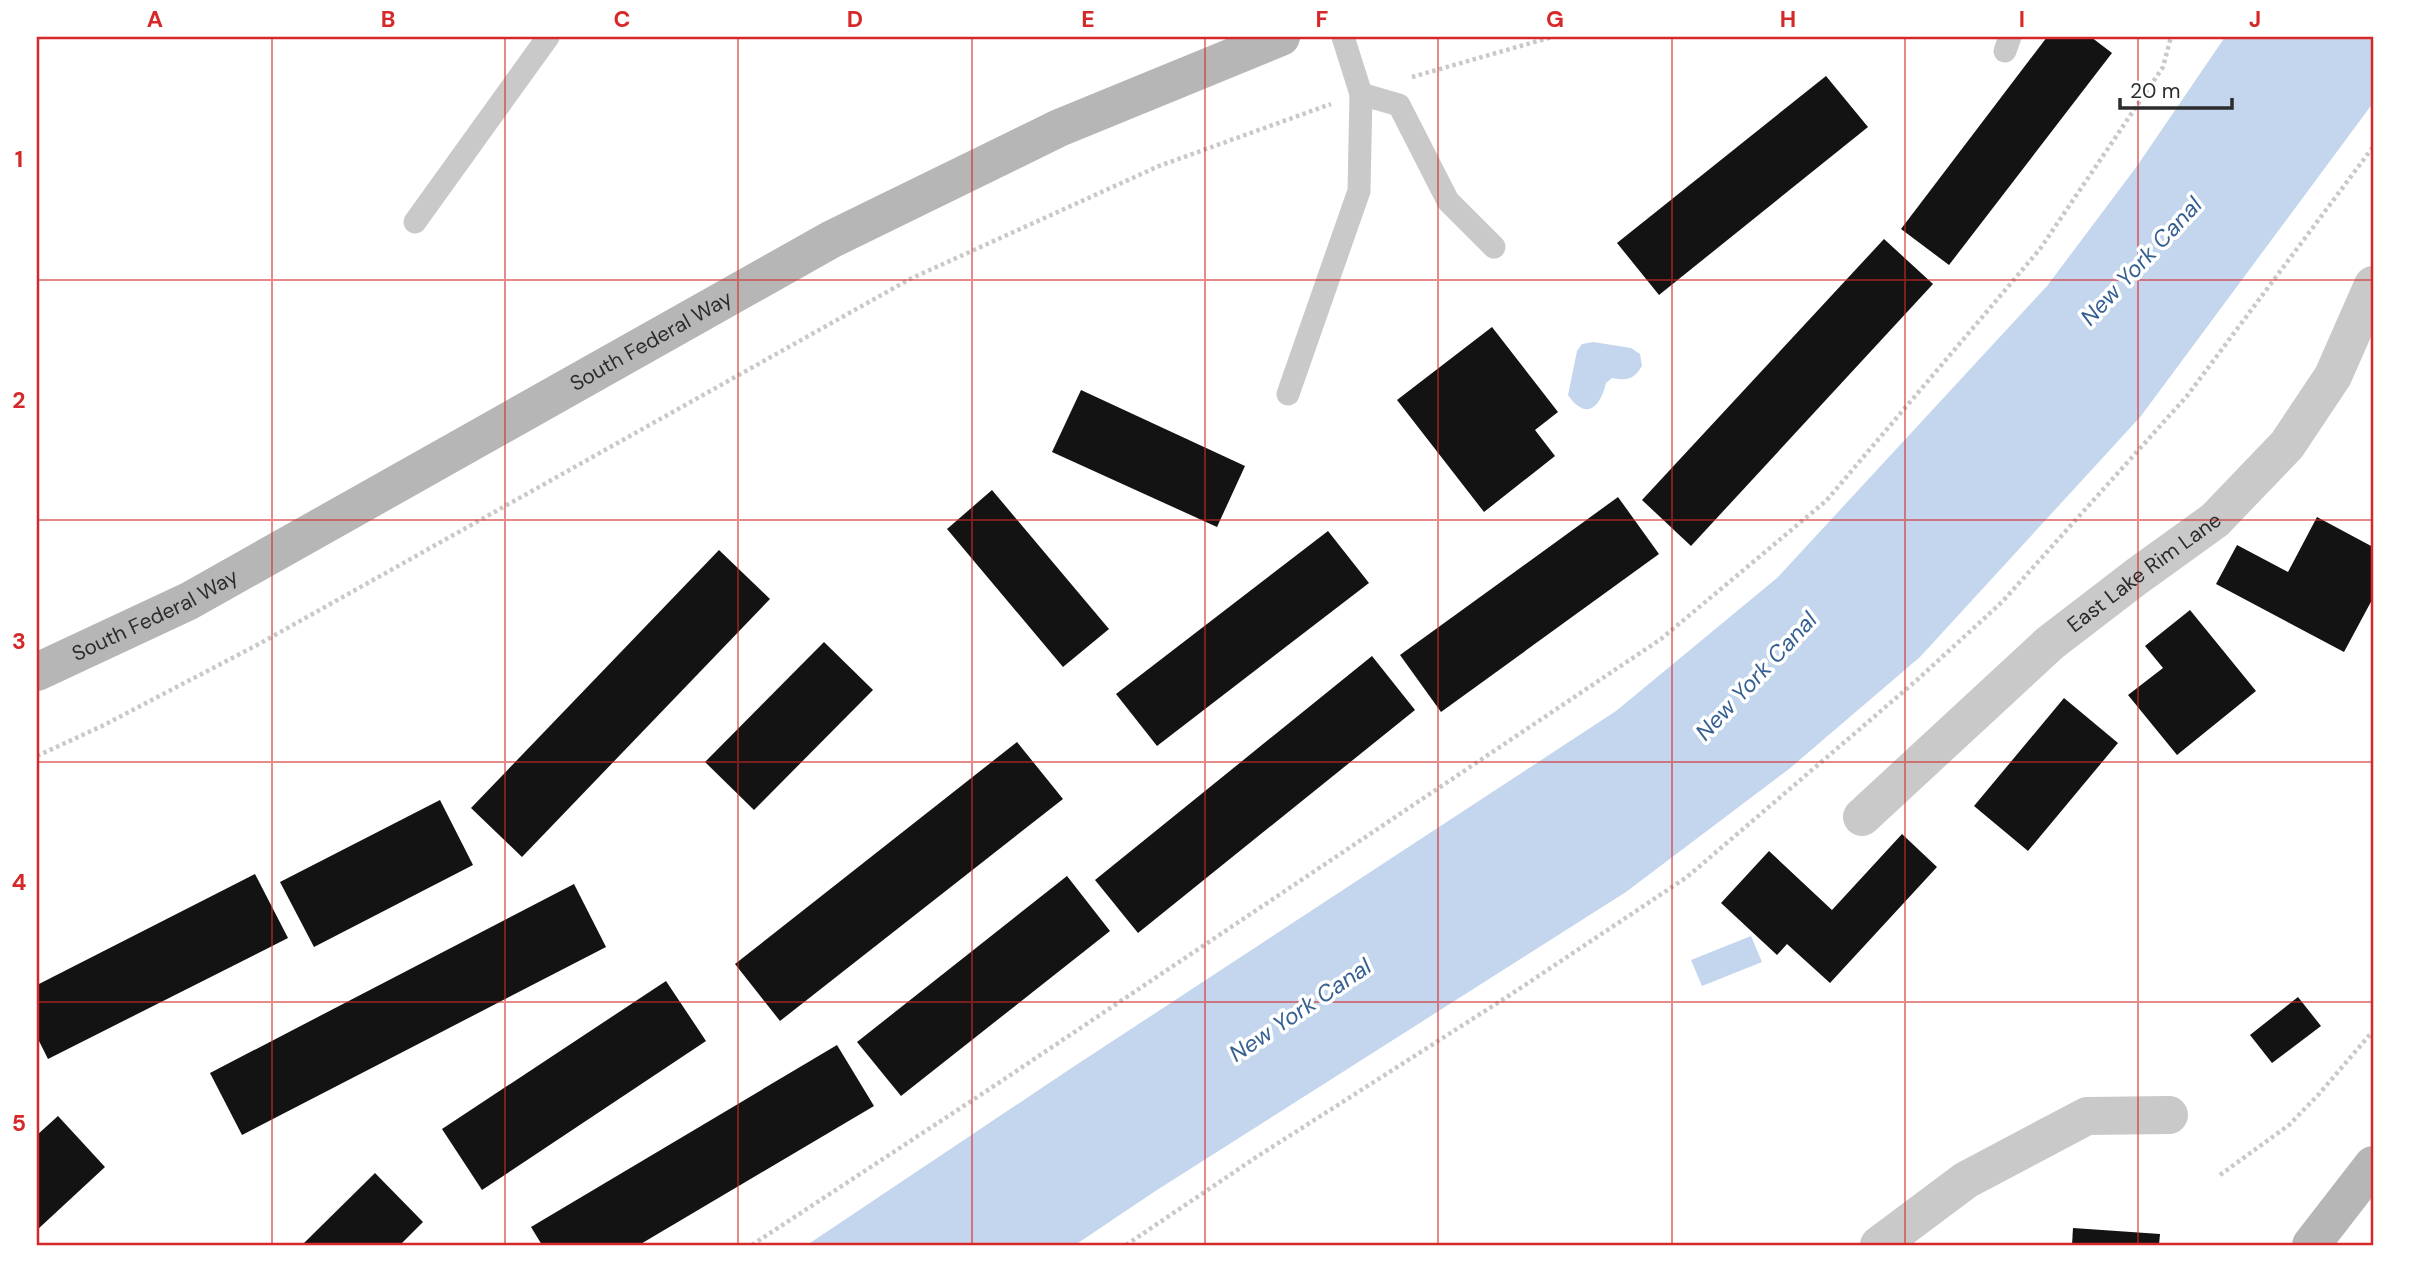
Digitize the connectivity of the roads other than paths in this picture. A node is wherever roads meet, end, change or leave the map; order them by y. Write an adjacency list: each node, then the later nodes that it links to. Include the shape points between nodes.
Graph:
1 (548, 37): 5 (lane)
2 (1281, 37): 9 (main road, South Federal Way, via 1059,128 832,239 188,601)
3 (1343, 37): 4 (lane)
4 (1361, 94): 6 (lane, via 1399,105 1448,201); 8 (lane, via 1359,191)
5 (415, 222)
6 (1494, 247)
7 (2373, 285): 10 (street, East Lake Rim Lane, via 2333,376 2287,445 2251,483 2215,520 2050,643)
8 (1288, 394)
9 (37, 671)
10 (1862, 817)
11 (2169, 1115): 13 (street, via 2087,1116 1966,1180)
12 (2368, 1182): 14 (main road)
13 (1879, 1245)
14 (2311, 1245)

